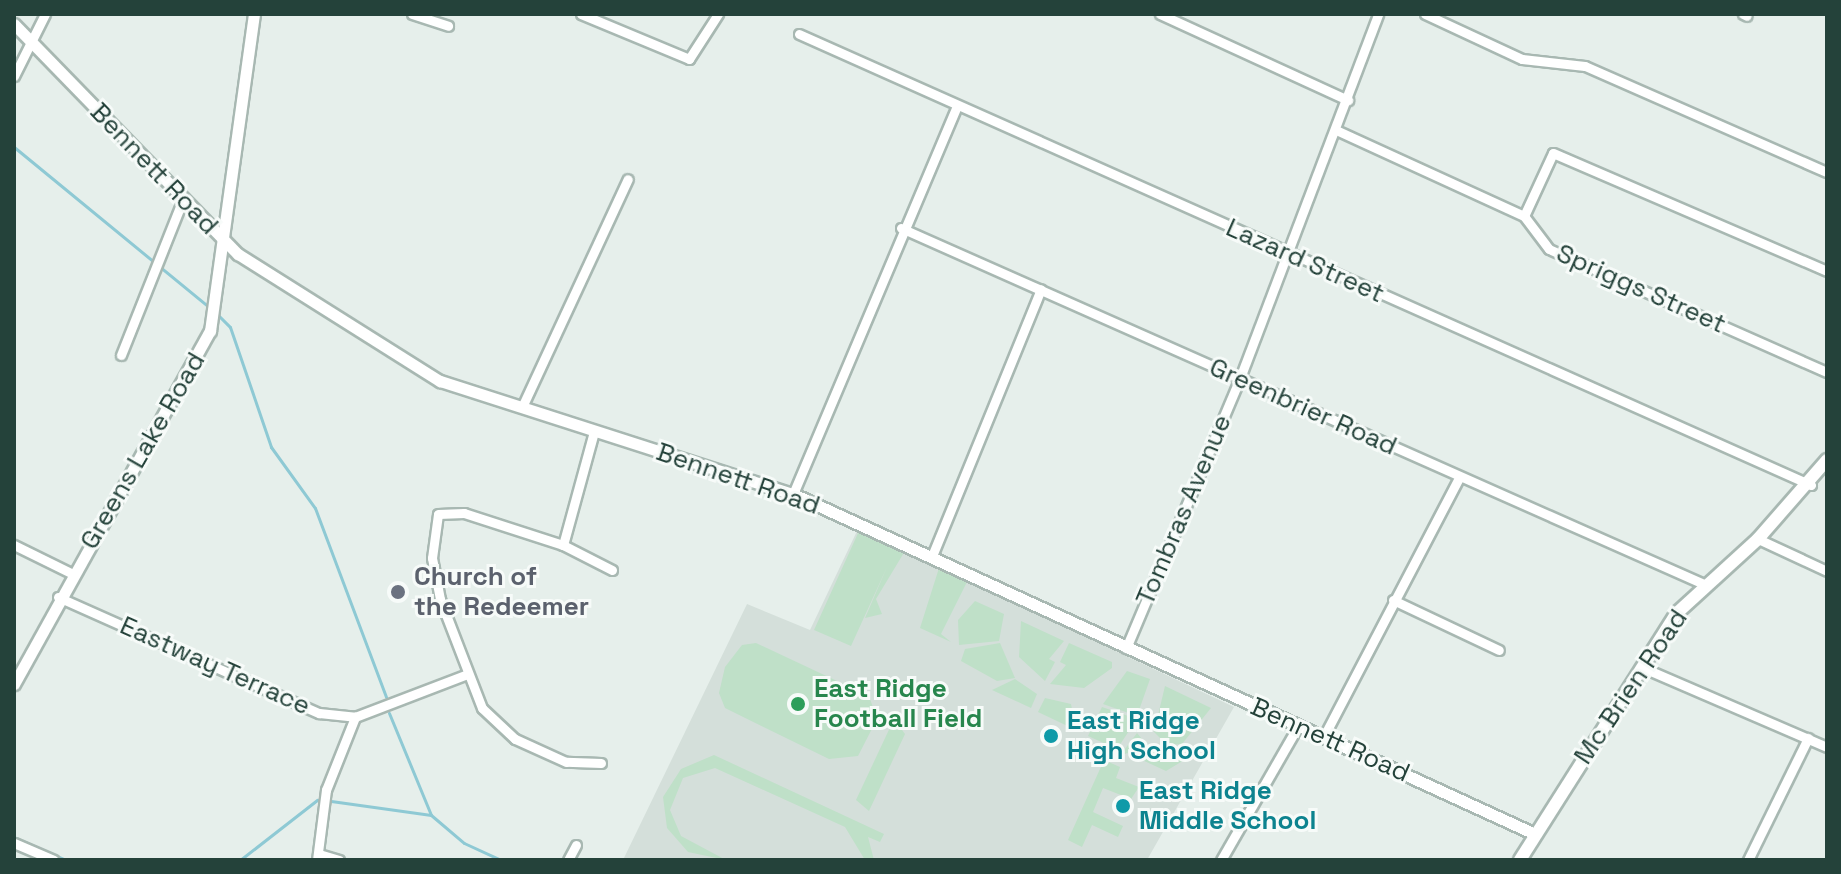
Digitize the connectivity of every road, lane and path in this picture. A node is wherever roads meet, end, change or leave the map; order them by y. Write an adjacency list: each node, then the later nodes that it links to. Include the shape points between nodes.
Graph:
1 (45, 14): 12 (street)
2 (254, 14): 22 (street, Greens Lake Road)
3 (412, 14): 10 (street)
4 (581, 14): 5 (street, via 689,59)
5 (718, 14)
6 (1160, 14): 14 (street)
7 (1378, 14): 14 (street, Tombras Avenue)
8 (1425, 14): 17 (street, via 1522,59 1585,66)
9 (14, 24): 12 (street, Bennett Road)
10 (448, 26)
11 (799, 34): 15 (street, Lazard Street)
12 (30, 41): 13 (street); 19 (street, Bennett Road)
13 (14, 76)
14 (1348, 100): 16 (street, Tombras Avenue)
15 (957, 106): 21 (street); 23 (street, Lazard Street)
16 (1336, 130): 20 (street, Spriggs Street); 23 (street, Tombras Avenue)
17 (1827, 172)
18 (628, 179): 29 (street)
19 (183, 199): 22 (street, Bennett Road); 26 (street)
20 (1524, 216): 24 (street, via 1553,153); 27 (street, Spriggs Street, via 1549,249)
21 (901, 228): 25 (street, Greenbrier Road); 34 (street)
22 (223, 241): 29 (street, Bennett Road, via 440,381); 41 (street, Greens Lake Road, via 213,317 199,359)
23 (1287, 253): 28 (street, Tombras Avenue); 33 (street, Lazard Street)
24 (1827, 271)
25 (1041, 289): 28 (street, Greenbrier Road); 38 (street)
26 (121, 355)
27 (1827, 372)
28 (1240, 378): 32 (street, Greenbrier Road); 45 (street, Tombras Avenue)
29 (522, 407): 30 (street, Bennett Road)
30 (594, 432): 34 (street, Bennett Road); 37 (street)
31 (1827, 460): 33 (main road, Mc Brien Road)
32 (1459, 478): 42 (street, Greenbrier Road); 44 (street)
33 (1811, 485): 35 (main road, Mc Brien Road)
34 (793, 494): 38 (street, Bennett Road)
35 (1758, 539): 40 (street); 42 (main road, Mc Brien Road)
36 (14, 545): 41 (street)
37 (563, 545): 39 (street); 48 (street, via 464,513 438,514 432,558)
38 (932, 556): 45 (street, Bennett Road)
39 (612, 570)
40 (1827, 571)
41 (71, 573): 43 (street, Greens Lake Road)
42 (1706, 585): 47 (main road, Mc Brien Road)
43 (58, 597): 49 (street, Greens Lake Road); 50 (street, Eastway Terrace, via 319,713)
44 (1393, 600): 46 (street); 52 (street)
45 (1126, 648): 51 (street, Bennett Road)
46 (1499, 650)
47 (1641, 667): 53 (street); 56 (main road, Mc Brien Road)
48 (465, 675): 50 (street, Eastway Terrace); 55 (street, via 482,708 515,739 566,762)
49 (14, 684)
50 (355, 717): 59 (street, via 326,790)
51 (1298, 726): 52 (street, Bennett Road); 63 (street)
52 (1324, 736): 56 (street, Bennett Road)
53 (1808, 738): 54 (street); 65 (street)
54 (1827, 747)
55 (601, 763)
56 (1535, 834): 64 (main road, Mc Brien Road)
57 (14, 843): 60 (street)
58 (576, 845): 62 (street)
59 (318, 857): 61 (street)
60 (54, 860)
61 (339, 860)
62 (568, 860)
63 (1221, 860)
64 (1520, 860)
65 (1748, 860)

